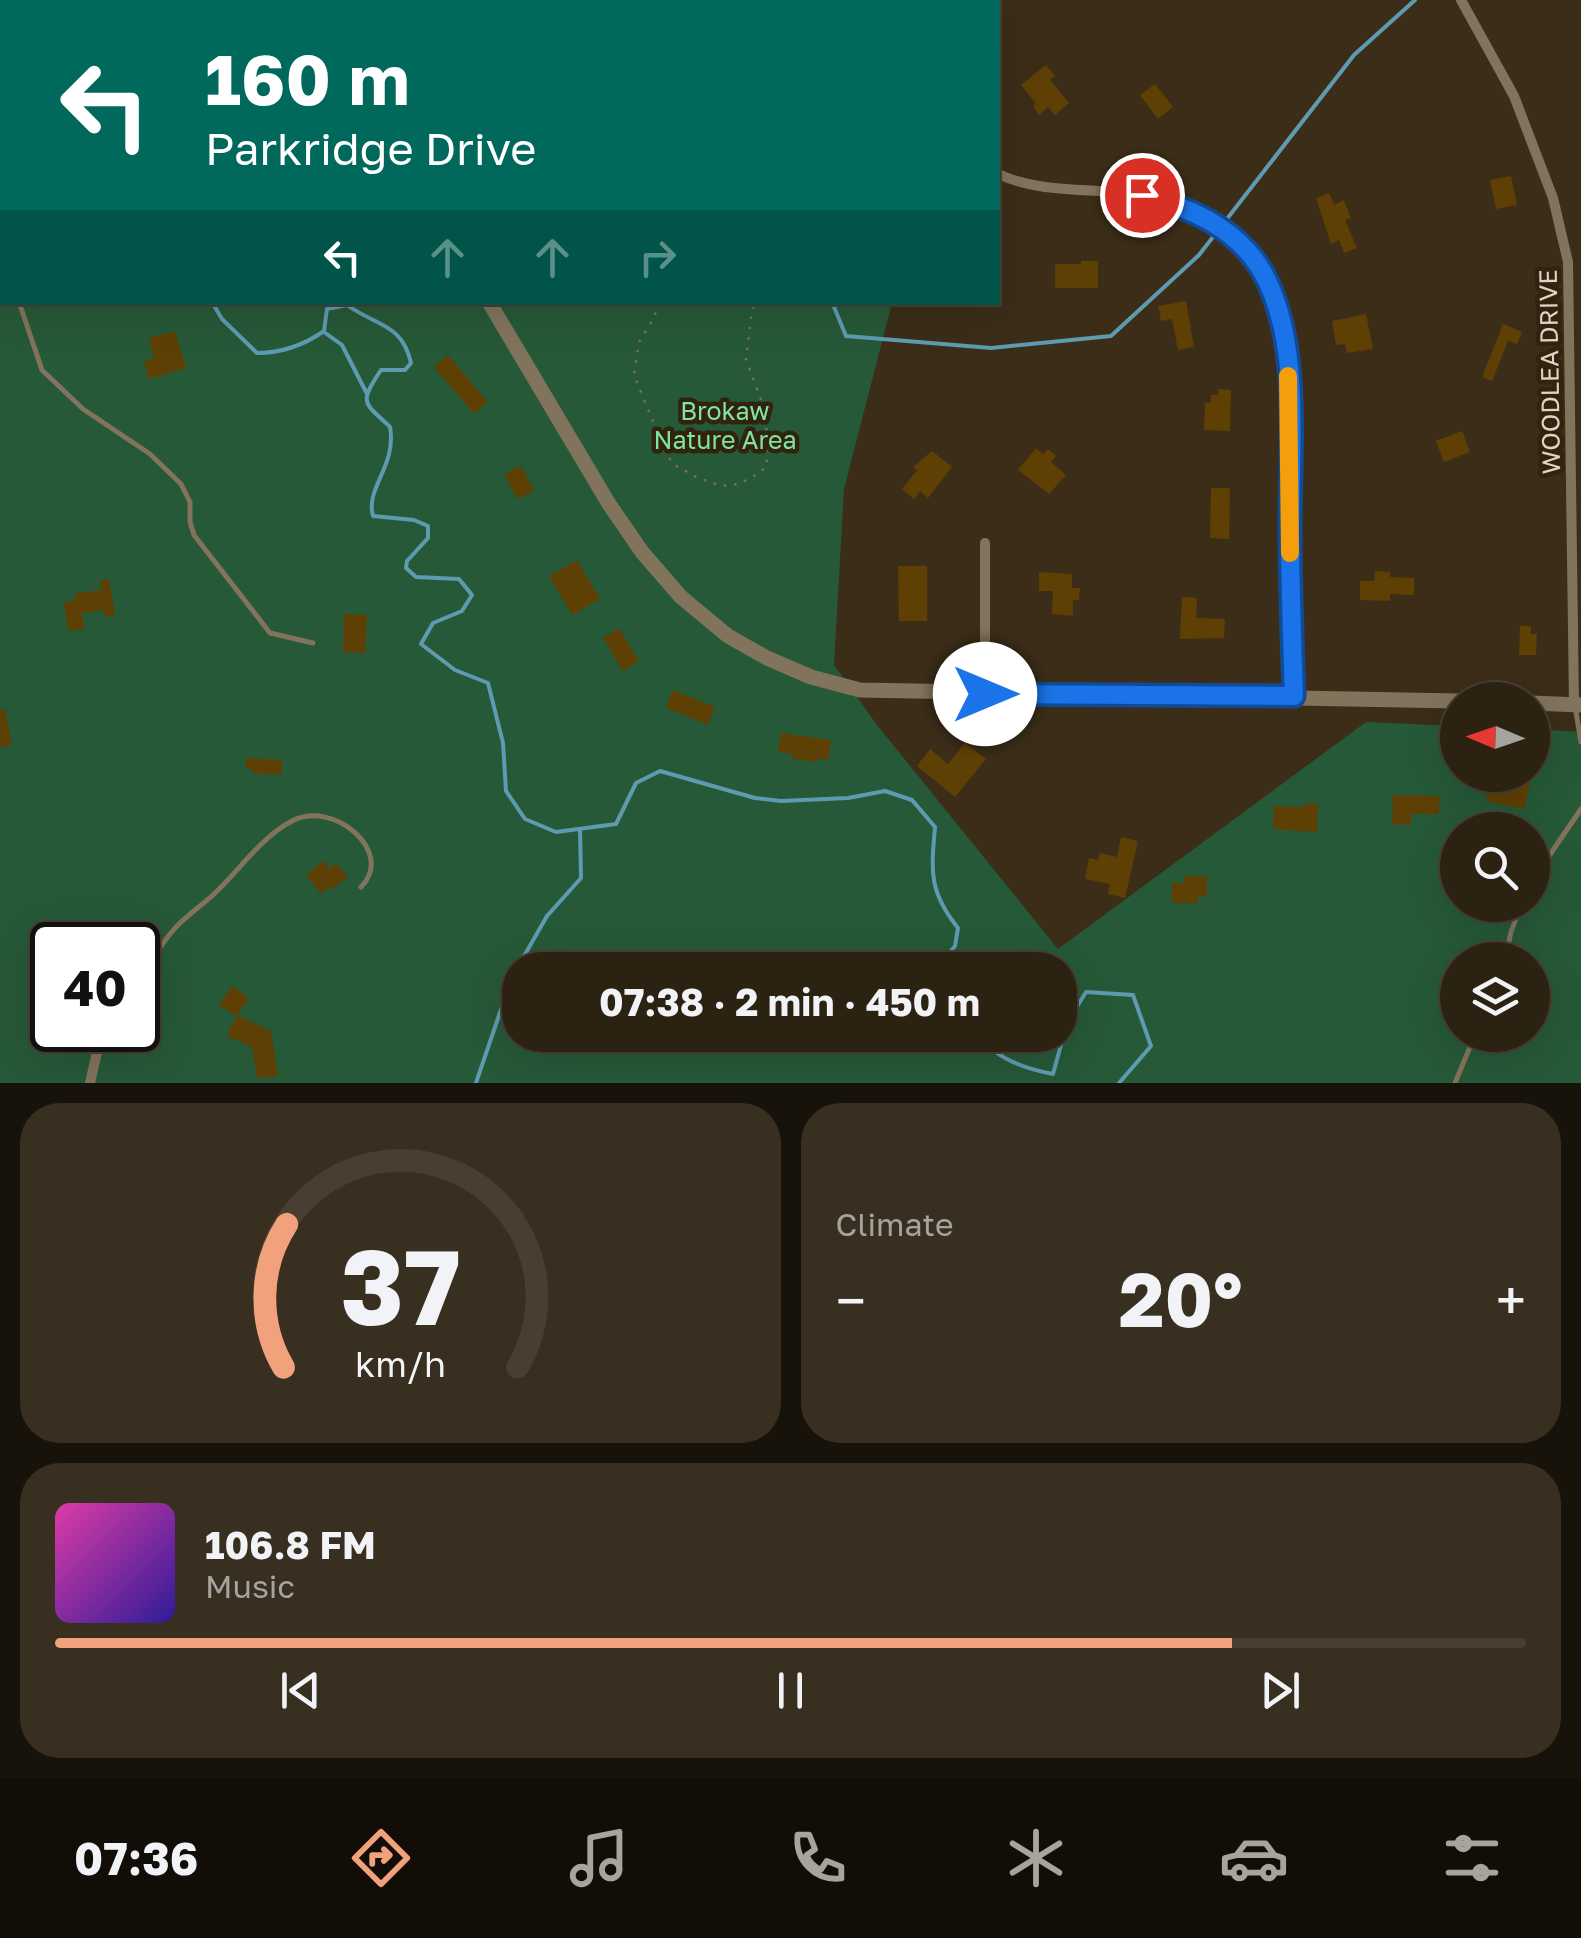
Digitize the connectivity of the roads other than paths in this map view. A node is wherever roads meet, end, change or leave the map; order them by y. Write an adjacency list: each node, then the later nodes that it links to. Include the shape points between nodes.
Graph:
1 (1461, 0): 11 (street, WOODLEA DRIVE, via 1514,96 1553,198 1568,262)
2 (1000, 175): 8 (street, via 1039,188 1142,195 1186,207 1230,234 1260,268 1280,310 1286,352)
3 (20, 305): 6 (lane, via 42,370 181,484 194,535 270,633)
4 (491, 305): 7 (street, via 642,552 728,636 811,677 860,690)
5 (985, 543): 7 (street)
6 (313, 643)
7 (985, 694): 8 (street)
8 (1294, 696): 9 (street)
9 (1440, 700)
10 (1550, 704): 11 (street)
11 (1578, 705): 12 (lane)
12 (1581, 742)
13 (1581, 809): 14 (lane)
14 (1550, 855)
15 (361, 887): 16 (lane, via 370,866 357,834 328,816 300,817 177,926)
16 (160, 950)
17 (97, 1052): 19 (street)
18 (1468, 1052): 20 (lane)
19 (90, 1083)
20 (1455, 1083)

